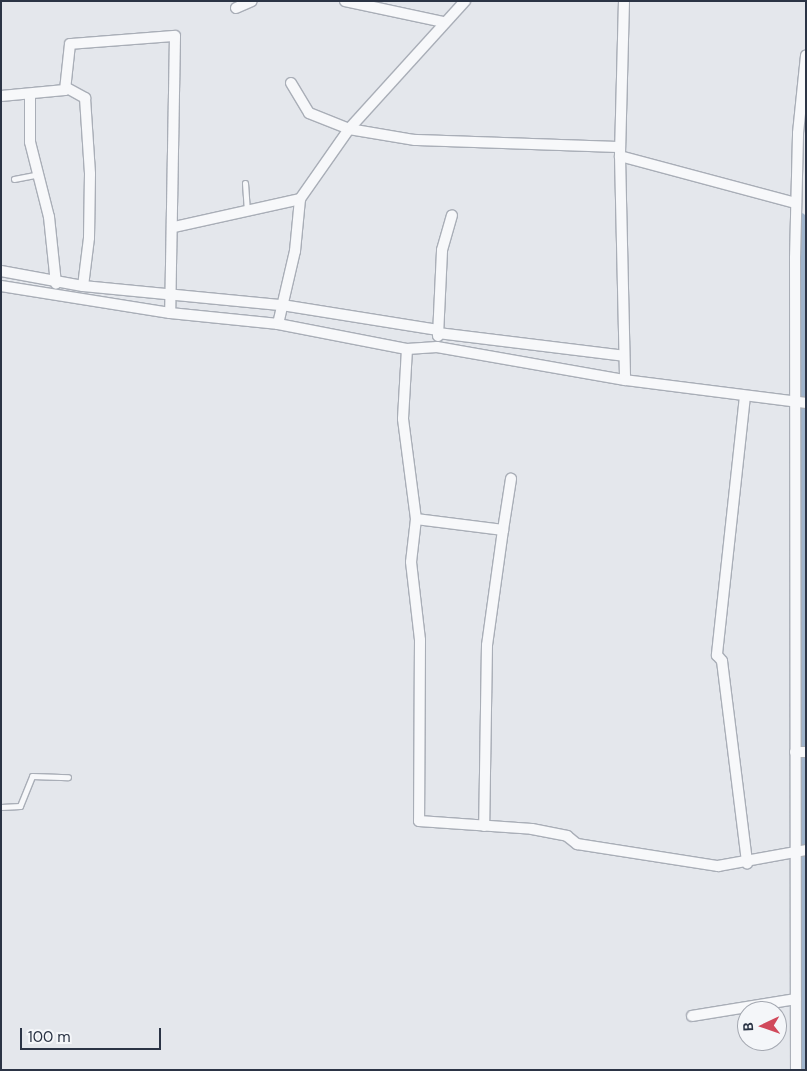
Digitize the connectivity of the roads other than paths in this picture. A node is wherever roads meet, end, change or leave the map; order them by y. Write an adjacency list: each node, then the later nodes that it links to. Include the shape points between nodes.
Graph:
1 (252, 1): 5 (street)
2 (345, 1): 6 (street)
3 (465, 1): 6 (street)
4 (624, 1): 13 (street)
5 (236, 8)
6 (443, 22): 12 (street)
7 (806, 55): 18 (street)
8 (291, 83): 12 (street, via 309,113)
9 (67, 88): 10 (street); 21 (street, via 70,44 175,36); 25 (street, via 85,98 90,238)
10 (30, 94): 11 (street); 14 (street, via 28,129)
11 (1, 96)
12 (349, 129): 13 (street, via 416,140); 17 (street)
13 (620, 152): 18 (street); 34 (street)
14 (35, 175): 15 (lane); 23 (street, via 49,217)
15 (14, 179)
16 (245, 182): 19 (lane)
17 (300, 199): 19 (street); 28 (street, via 296,251)
18 (796, 203): 37 (street)
19 (247, 211): 21 (street)
20 (452, 215): 31 (street, via 442,250)
21 (174, 227): 27 (street)
22 (1, 271): 23 (street)
23 (56, 279): 25 (street); 26 (street)
24 (1, 286): 26 (street)
25 (83, 286): 27 (street)
26 (55, 293): 29 (street)
27 (170, 296): 28 (street); 29 (street)
28 (282, 305): 30 (street); 31 (street)
29 (170, 313): 30 (street)
30 (278, 324): 33 (street)
31 (438, 331): 32 (street); 34 (street)
32 (437, 347): 33 (street); 35 (street)
33 (407, 349): 40 (street, via 403,419)
34 (624, 356): 35 (street)
35 (625, 380): 36 (street)
36 (745, 396): 37 (street); 48 (street, via 717,656 722,661)
37 (794, 402): 38 (street); 42 (street)
38 (806, 403)
39 (511, 479): 41 (street)
40 (416, 519): 41 (street); 45 (street, via 411,562 420,640 417,818 422,823)
41 (503, 530): 45 (street, via 487,645)
42 (800, 752): 47 (street)
43 (68, 777): 44 (lane, via 32,776 20,806)
44 (1, 807)
45 (484, 826): 48 (street, via 554,833 577,844 718,866)
46 (806, 850): 47 (street)
47 (795, 852): 48 (street); 49 (street)
48 (747, 863)
49 (796, 999): 50 (street); 51 (street)
50 (692, 1016)
51 (796, 1070)

